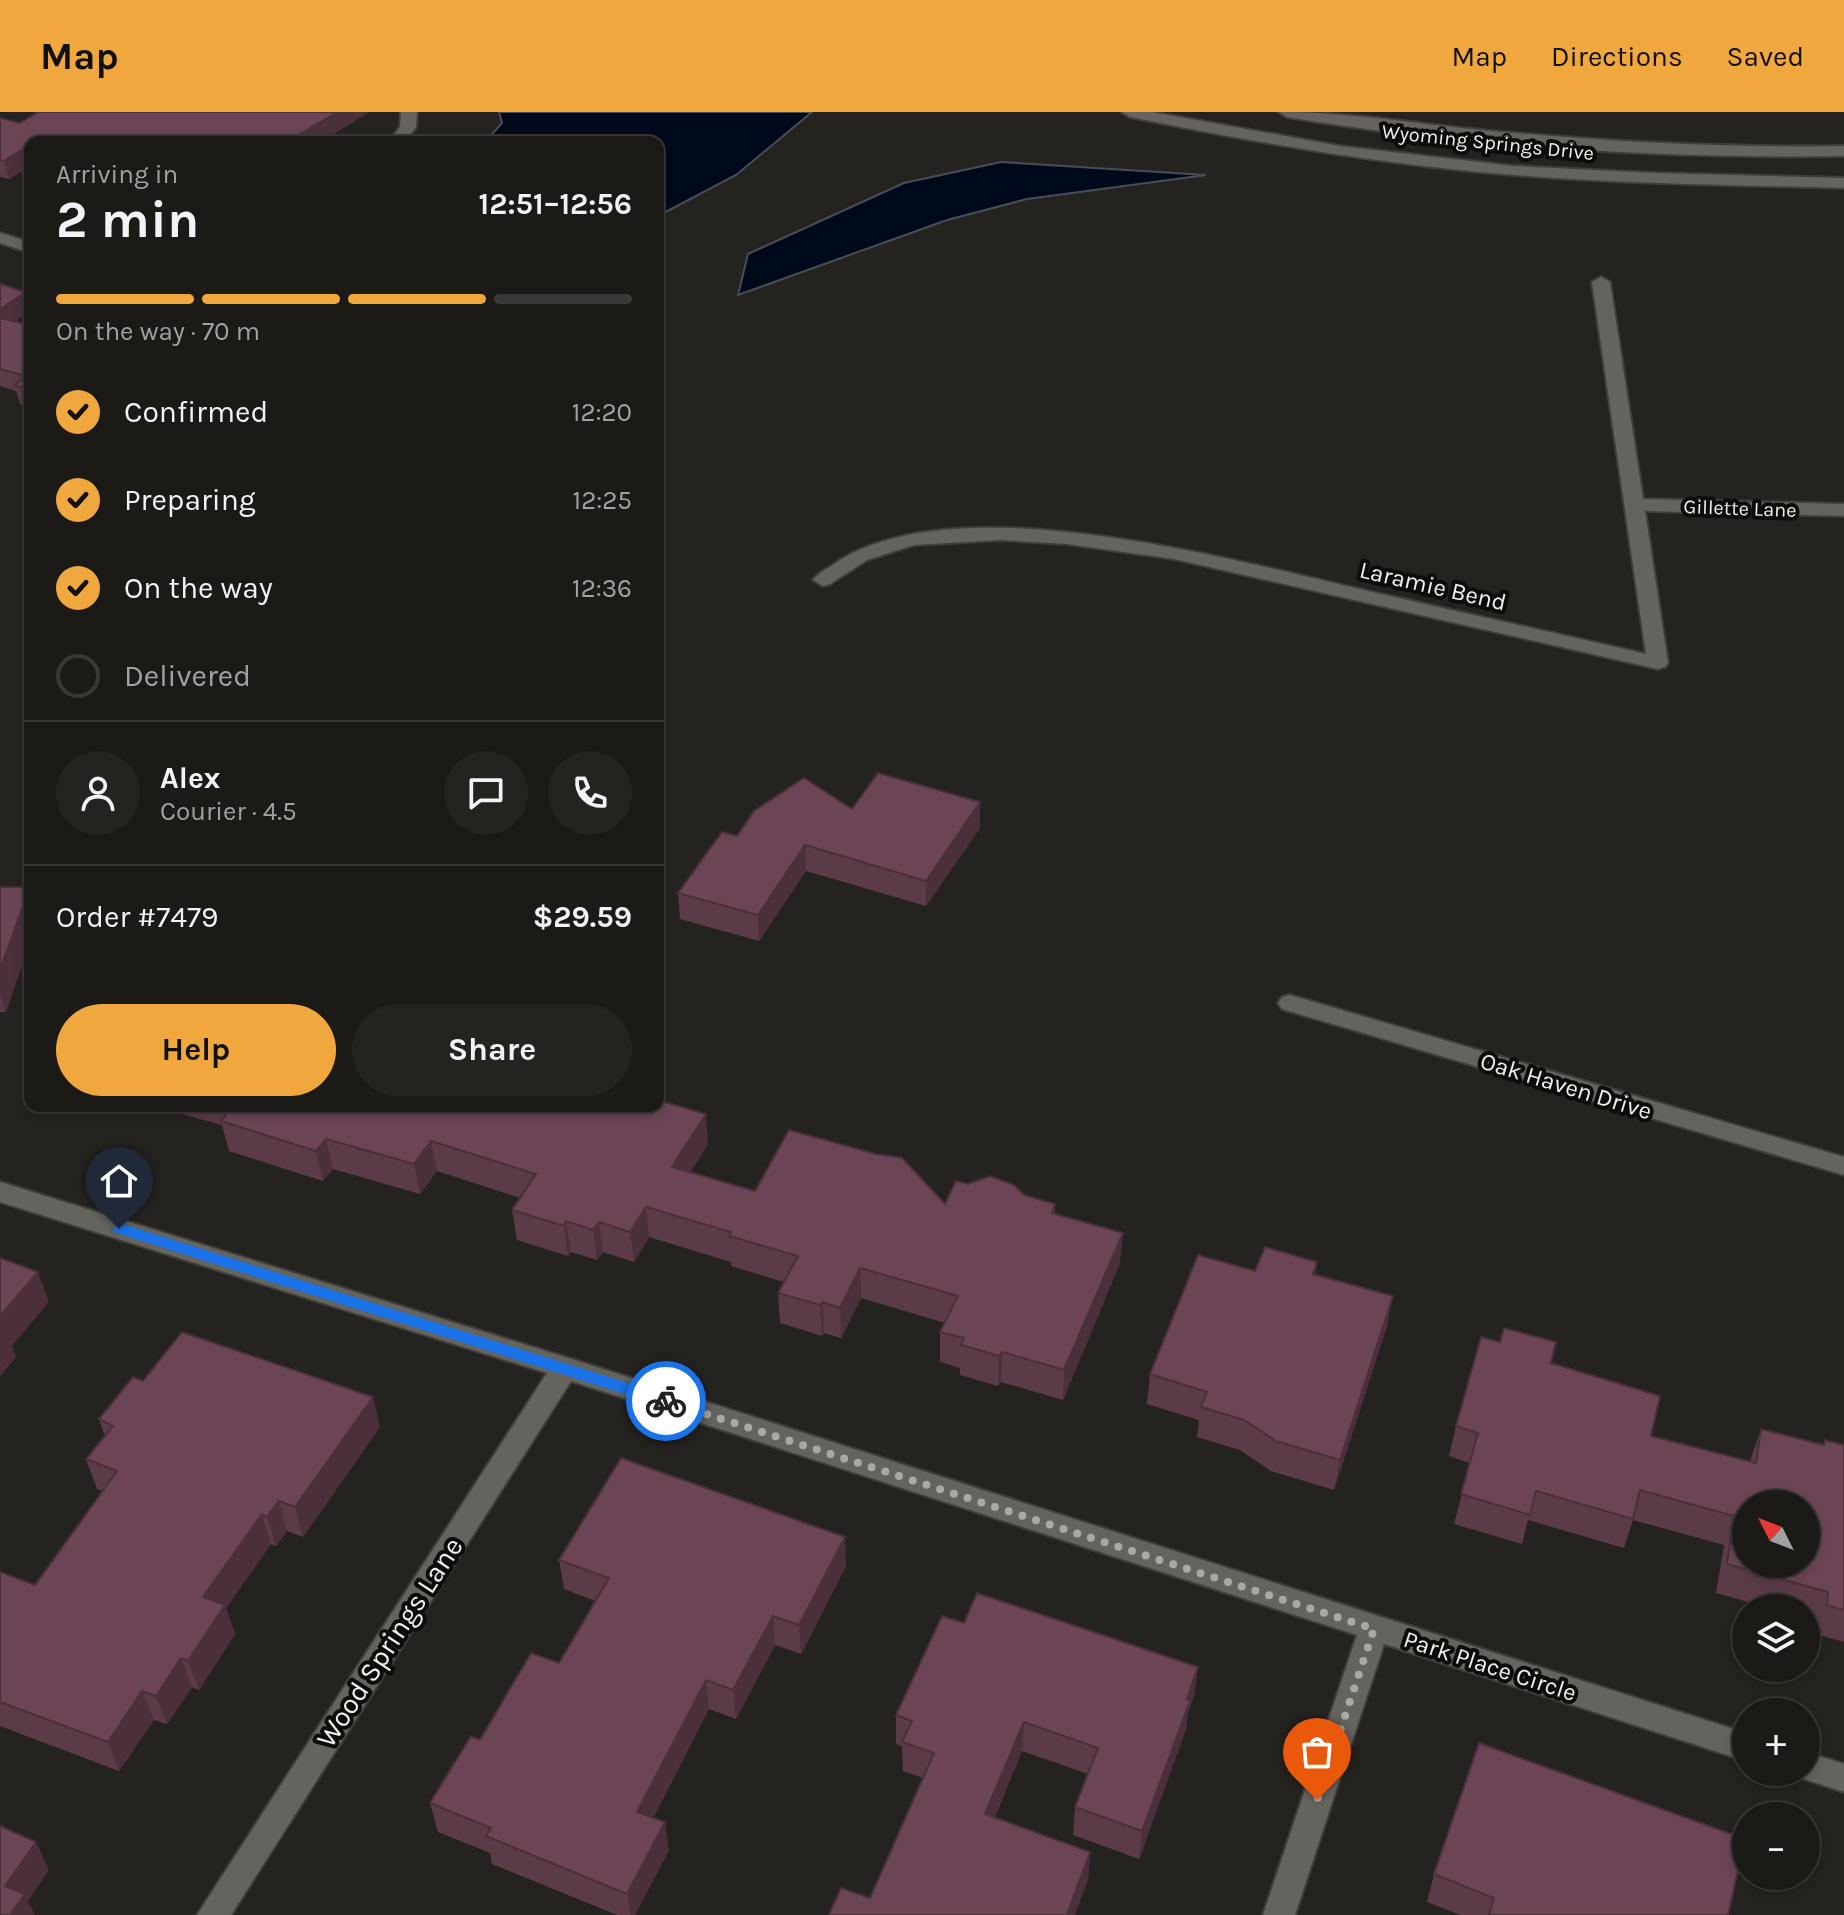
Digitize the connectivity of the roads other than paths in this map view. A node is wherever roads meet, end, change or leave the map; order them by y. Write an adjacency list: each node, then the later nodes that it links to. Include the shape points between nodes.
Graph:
1 (409, 112): 4 (street)
2 (1130, 112): 6 (street, Wyoming Springs Drive, via 1224,133 1467,166 1632,178)
3 (1287, 112): 5 (street, Wyoming Springs Drive, via 1640,148)
4 (401, 136)
5 (1844, 151)
6 (1844, 183)
7 (0, 238): 8 (street)
8 (24, 246)
9 (1601, 282): 10 (street, Laramie Bend)
10 (1637, 505): 11 (street, Gillette Lane); 12 (street, Laramie Bend, via 1658,663 1174,553 1067,538 1001,534 914,539 860,556)
11 (1844, 510)
12 (823, 580)
13 (1290, 1003): 14 (street, Oak Haven Drive)
14 (1844, 1166)
15 (0, 1192): 16 (street, Park Place Circle)
16 (565, 1368): 17 (street, Park Place Circle); 21 (street, Wood Springs Lane)
17 (1374, 1629): 18 (street, Park Place Circle); 22 (street)
18 (1732, 1743)
19 (1820, 1770): 20 (street)
20 (1844, 1778)
21 (213, 1915)
22 (1279, 1915)

